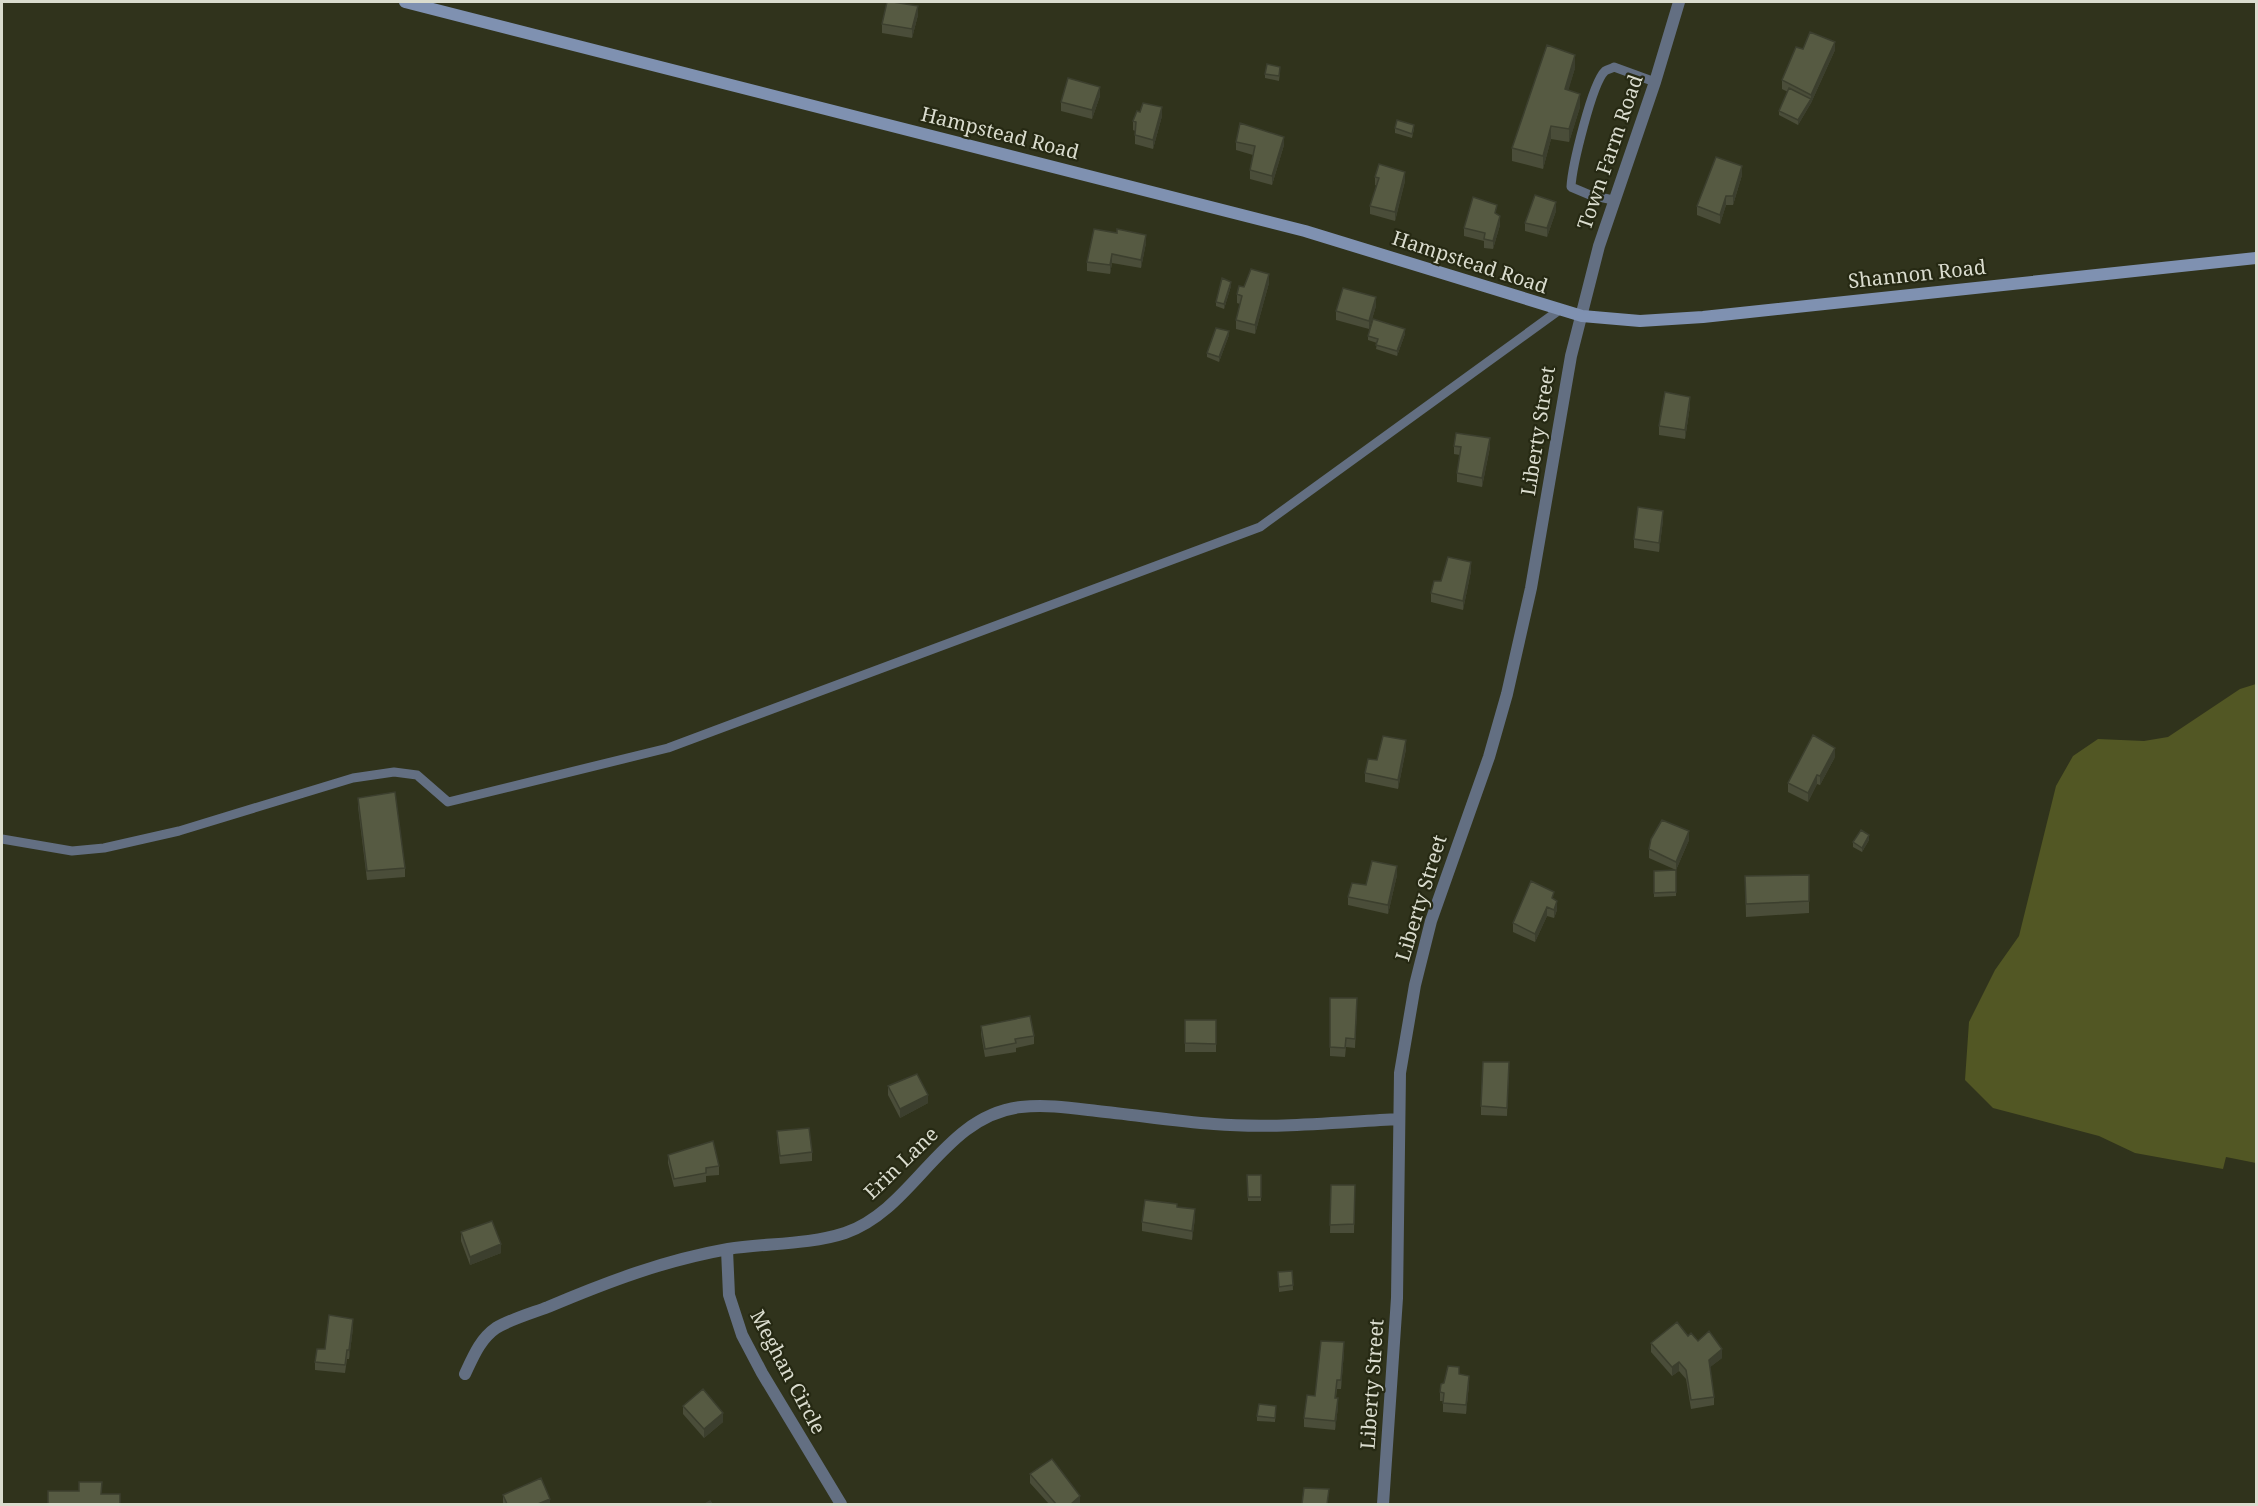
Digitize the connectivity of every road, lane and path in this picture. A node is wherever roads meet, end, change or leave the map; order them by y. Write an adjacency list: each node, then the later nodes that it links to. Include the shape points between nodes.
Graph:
1 (405, 2): 6 (street, Hampstead Road, via 1305,231)
2 (1679, 2): 3 (street, Town Farm Road)
3 (1655, 82): 4 (street, Town Farm Road); 4 (lane, via 1614,67 1598,83 1576,153 1571,187)
4 (1613, 200): 7 (street, Town Farm Road)
5 (2256, 258): 7 (street, Shannon Road, via 1703,317 1640,321)
6 (1558, 310): 7 (street, Hampstead Road); 8 (lane, via 1260,527 668,748 448,802 417,775 394,772 353,778 179,831 104,848 72,851)
7 (1582, 316): 9 (street, Liberty Street, via 1566,378 1513,673 1489,757 1431,921 1415,985 1400,1073)
8 (2, 840)
9 (1399, 1119): 10 (street, Erin Lane, via 1259,1126 1065,1107 1019,1107 980,1120 963,1131 920,1176 865,1223 824,1238); 13 (street, Liberty Street, via 1397,1298)
10 (727, 1250): 11 (street, Erin Lane, via 678,1259 618,1278 496,1328 477,1347); 12 (street, Meghan Circle, via 729,1295 742,1335)
11 (465, 1374)
12 (841, 1504)
13 (1383, 1504)

